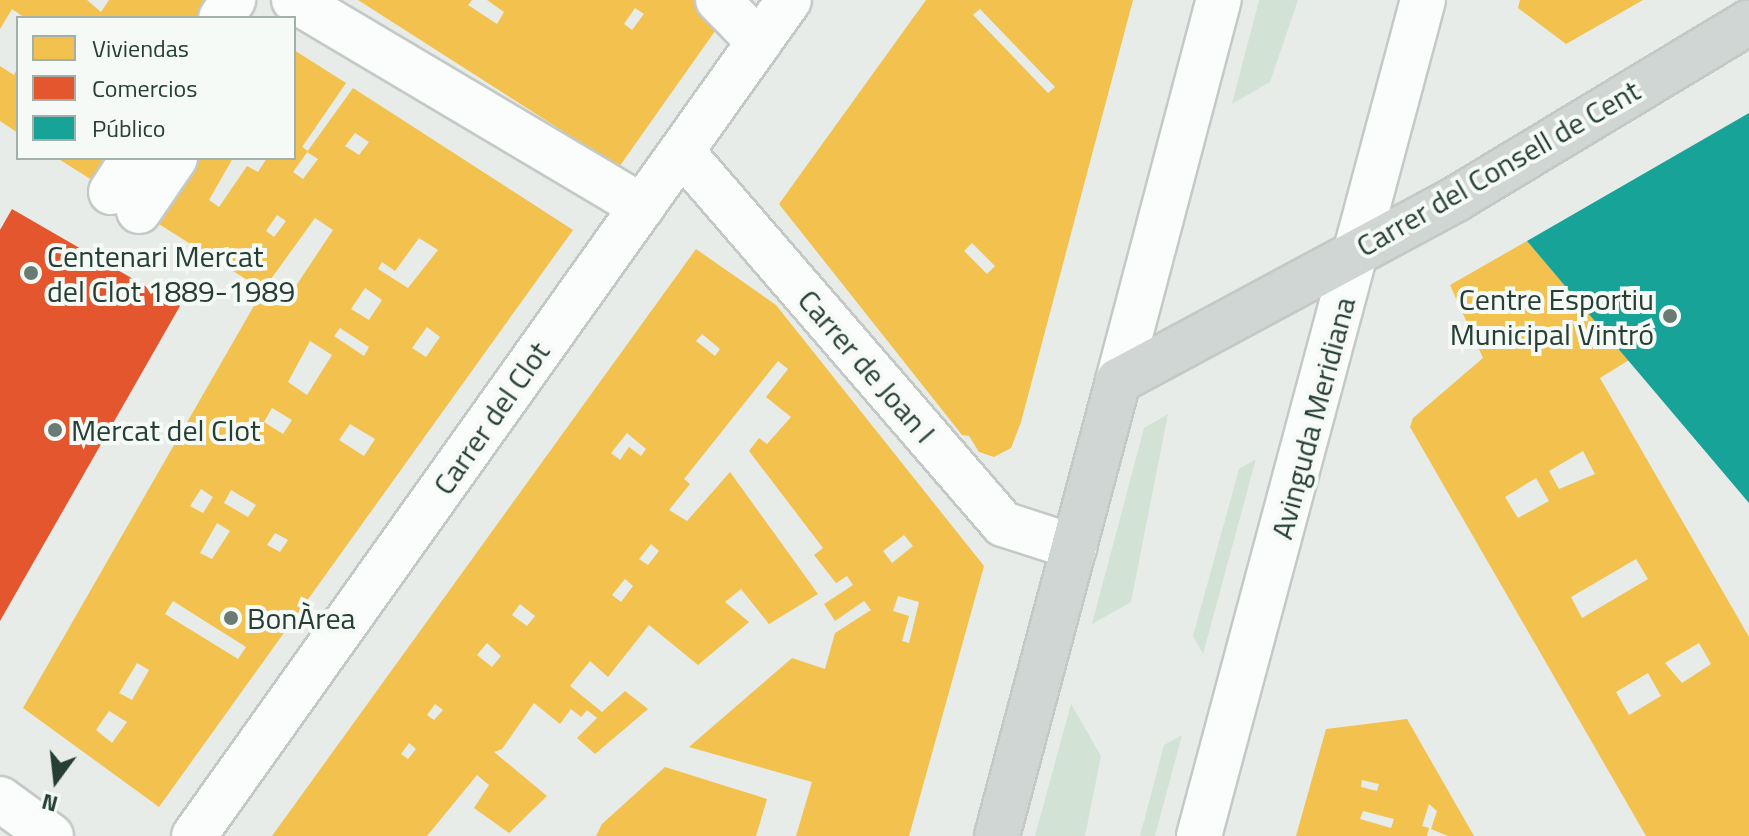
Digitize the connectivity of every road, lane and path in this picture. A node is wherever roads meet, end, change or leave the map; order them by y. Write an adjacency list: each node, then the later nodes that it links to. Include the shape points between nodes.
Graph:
1 (294, 0): 11 (street)
2 (718, 0): 7 (street)
3 (789, 0): 7 (street, Carrer del Clot)
4 (1219, 0): 13 (street)
5 (1423, 0): 12 (street, Avinguda Meridiana)
6 (1749, 22): 12 (main road, Carrer del Consell de Cent, via 1484,183)
7 (759, 42): 8 (street, Carrer del Clot)
8 (682, 152): 11 (street, Carrer del Clot); 14 (street, Carrer de Joan I, via 1003,524)
9 (172, 160): 10 (street)
10 (128, 187)
11 (642, 207): 17 (street, Carrer del Clot)
12 (1359, 247): 13 (main road, Carrer del Consell de Cent); 19 (street, Avinguda Meridiana)
13 (1118, 381): 14 (main road)
14 (1074, 547): 18 (main road)
15 (0, 799): 16 (street)
16 (51, 836)
17 (194, 836)
18 (997, 836)
19 (1199, 836)

